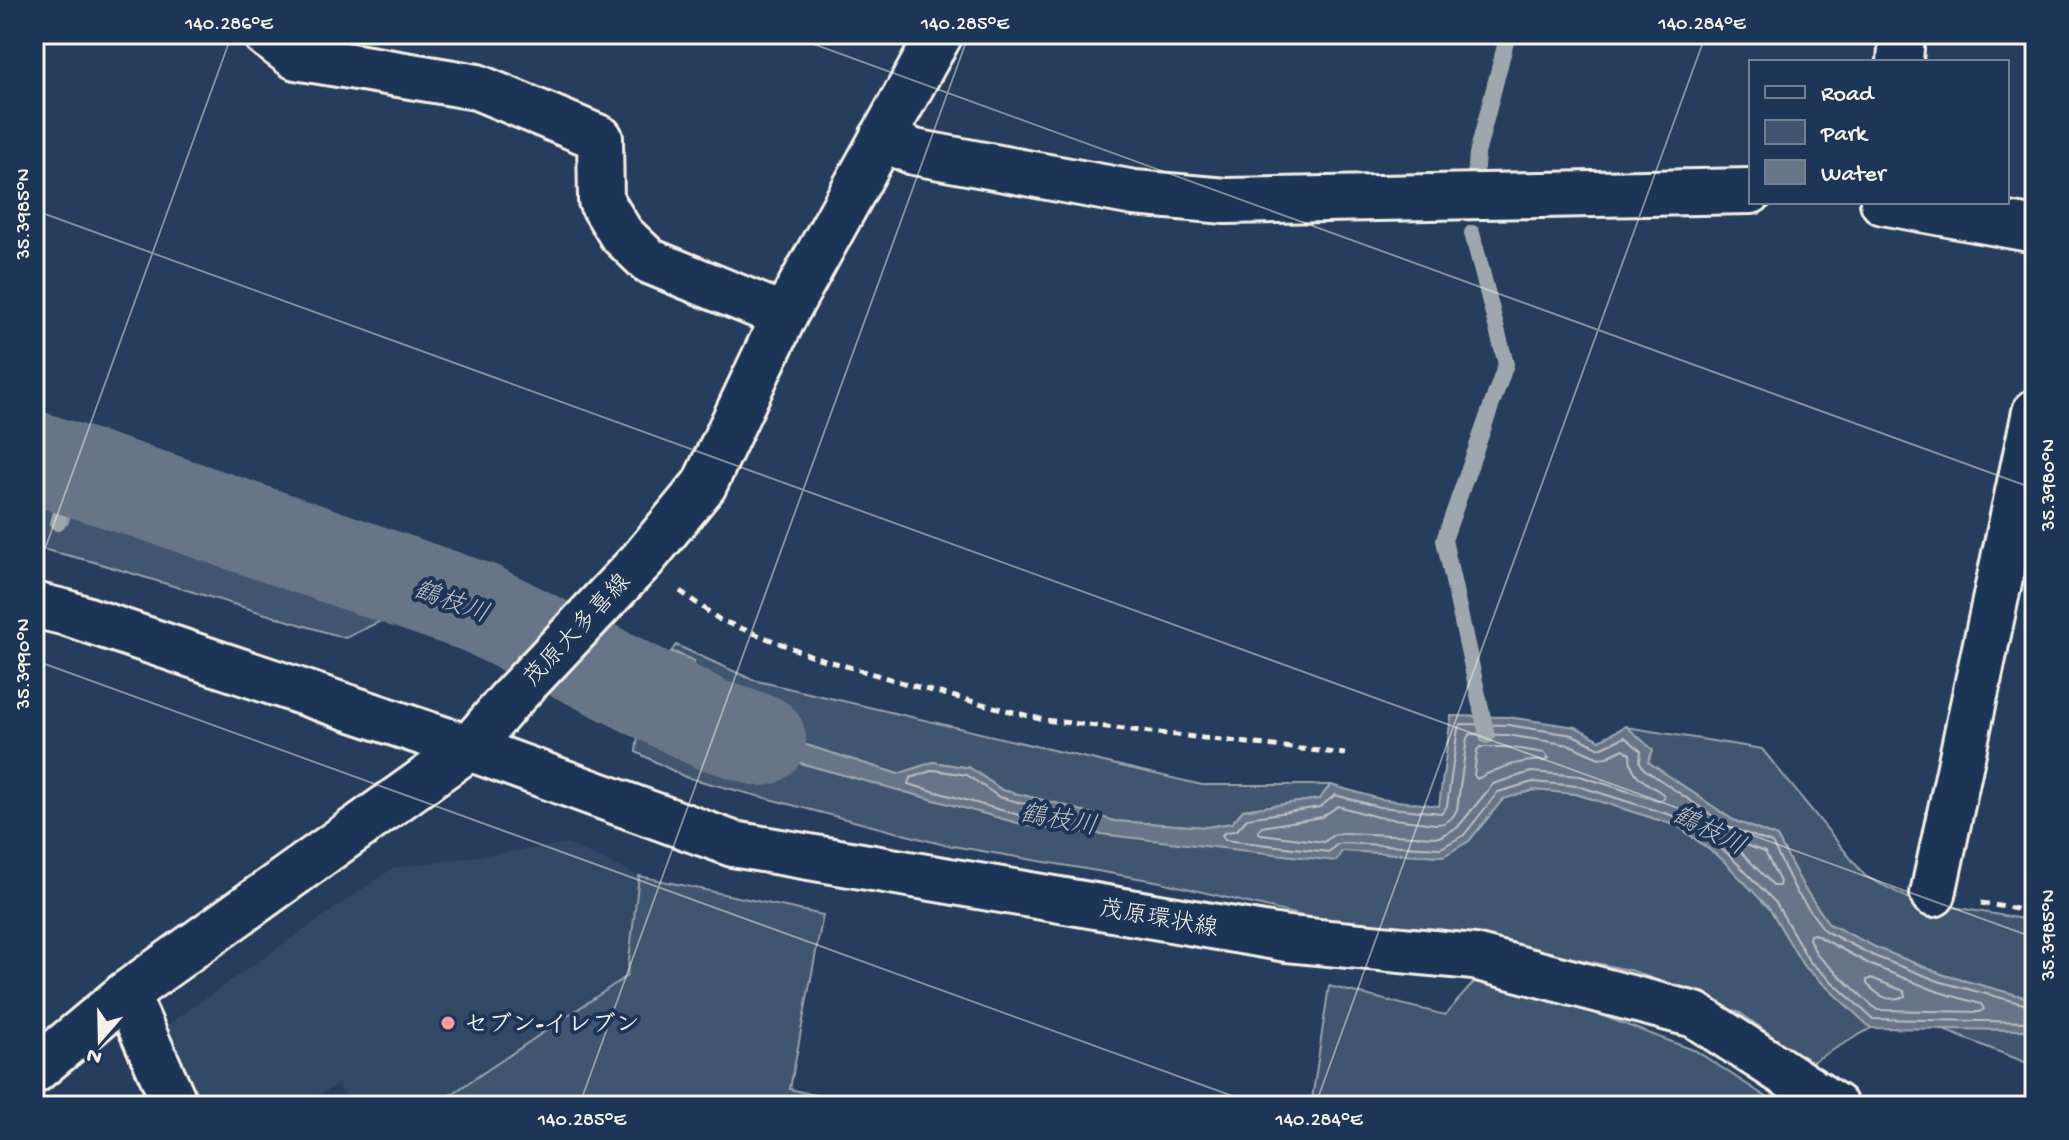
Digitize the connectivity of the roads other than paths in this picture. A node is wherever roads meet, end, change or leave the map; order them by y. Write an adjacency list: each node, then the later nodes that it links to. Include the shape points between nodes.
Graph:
1 (265, 34): 9 (main road, via 296,57 477,87 600,138 601,201 630,243 649,261)
2 (940, 34): 5 (main road, 茂原大多喜線)
3 (1902, 34): 4 (main road)
4 (1900, 60)
5 (882, 138): 6 (main road, via 914,152 1118,190 1226,201); 9 (main road, 茂原大多喜線)
6 (1749, 191)
7 (1894, 204): 8 (main road)
8 (2035, 230)
9 (784, 316): 12 (main road, 茂原大多喜線, via 704,485)
10 (2035, 412): 13 (main road)
11 (34, 605): 12 (main road, 茂原環状線)
12 (469, 748): 14 (main road, 茂原大多喜線); 17 (main road, 茂原環状線, via 733,844 1287,939 1474,957 1695,1015)
13 (1933, 894)
14 (126, 994): 15 (main road, 茂原大多喜線); 16 (main road)
15 (35, 1067)
16 (176, 1106)
17 (1835, 1106)

